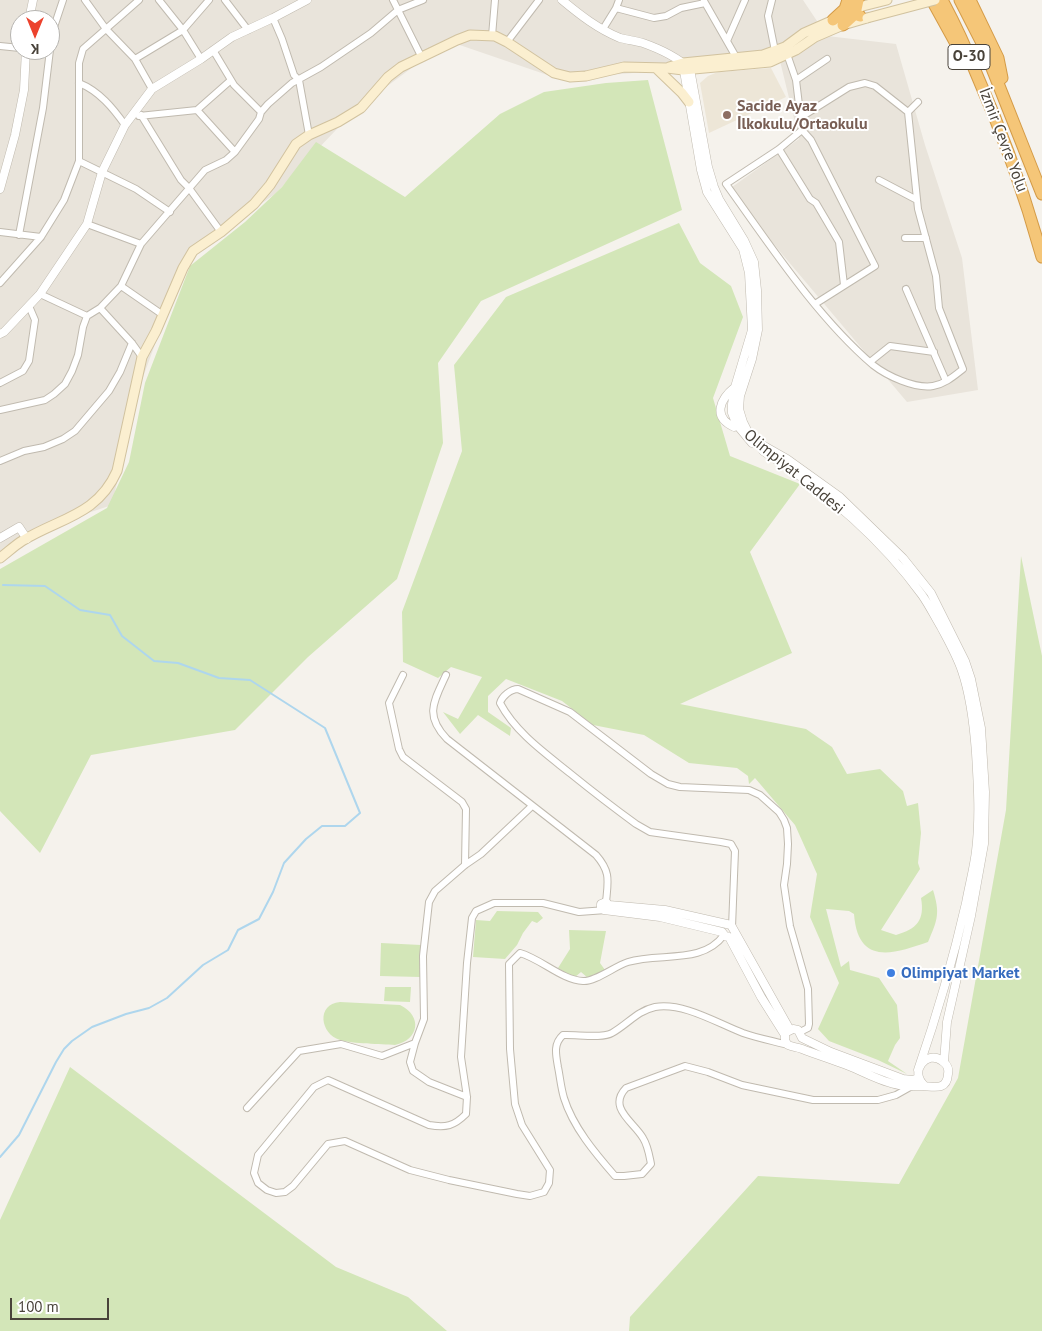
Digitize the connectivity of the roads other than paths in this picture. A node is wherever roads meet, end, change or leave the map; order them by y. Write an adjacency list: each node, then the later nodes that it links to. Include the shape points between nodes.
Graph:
1 (85, 0): 28 (street)
2 (139, 0): 28 (street)
3 (159, 0): 29 (street)
4 (209, 0): 29 (street)
5 (225, 0): 30 (street)
6 (307, 0): 25 (street)
7 (393, 0): 24 (street)
8 (423, 0): 24 (street)
9 (495, 0): 32 (street)
10 (539, 0): 34 (street)
11 (562, 0): 21 (street)
12 (619, 0): 23 (street)
13 (745, 0): 33 (street)
14 (772, 0): 36 (street, via 768,16)
15 (887, 0): 22 (main road)
16 (933, 0): 26 (main road, bridge); 58 (highway)
17 (942, 0): 58 (highway, İzmir Çevre Yolu / O-30)
18 (960, 0): 54 (highway, İzmir Çevre Yolu / O-30)
19 (970, 0): 54 (highway, via 998,58)
20 (704, 2): 23 (street, via 654,18); 33 (street)
21 (572, 3): 31 (street, via 587,20)
22 (854, 6): 26 (highway); 27 (highway, via 845,9)
23 (616, 8): 31 (street)
24 (398, 10): 39 (street); 48 (street, via 342,53)
25 (273, 18): 30 (street); 48 (street)
26 (867, 18): 27 (main road)
27 (838, 23): 36 (main road, via 804,33); 37 (main road)
28 (106, 29): 40 (street); 50 (street, via 83,49 79,63)
29 (182, 30): 40 (street); 41 (street)
30 (248, 30): 35 (street)
31 (603, 30): 46 (street, via 664,52)
32 (492, 36): 34 (main road); 39 (main road, via 456,40)
33 (727, 41): 38 (street)
34 (508, 42): 45 (main road, via 554,73 570,77 624,67)
35 (213, 50): 41 (street); 47 (street)
36 (775, 51): 38 (main road)
37 (787, 54): 46 (main road, via 770,62); 49 (street)
38 (736, 57): 46 (main road)
39 (422, 58): 64 (main road, via 401,67 361,108)
40 (135, 59): 51 (street)
41 (202, 59): 51 (street)
42 (827, 59): 49 (street)
43 (26, 60): 71 (street, via 24,90)
44 (49, 60): 78 (street)
45 (656, 68): 46 (main road); 52 (main road)
46 (685, 68): 52 (street, Olimpiyat Caddesi); 102 (street, Olimpiyat Caddesi, via 714,188 754,262 758,330)
47 (231, 80): 55 (street); 56 (street)
48 (299, 80): 56 (street); 64 (street)
49 (796, 80): 60 (street)
50 (80, 83): 62 (street, via 89,86); 67 (street)
51 (152, 89): 61 (street)
52 (689, 102): 101 (street, Olimpiyat Caddesi, via 707,192 743,249 749,273 752,330)
53 (918, 102): 57 (street)
54 (1009, 109): 72 (highway, İzmir Çevre Yolu / O-30)
55 (197, 110): 59 (street); 66 (street)
56 (261, 112): 66 (street)
57 (908, 112): 60 (street, via 875,86 865,83 850,87); 73 (street)
58 (994, 114): 83 (highway, İzmir Çevre Yolu / O-30, via 1028,206)
59 (141, 115): 61 (street); 70 (street)
60 (801, 115): 63 (street)
61 (131, 118): 62 (street)
62 (125, 125): 68 (street)
63 (802, 130): 65 (street); 85 (street, via 811,140 875,266)
64 (308, 135): 77 (main road, via 296,144 254,204)
65 (779, 149): 85 (street, via 839,242); 89 (street, via 726,184)
66 (235, 152): 70 (street, via 205,170)
67 (79, 161): 68 (street); 79 (street, via 64,200)
68 (102, 172): 74 (street, via 136,189); 75 (street)
69 (879, 180): 73 (street)
70 (189, 188): 74 (street); 77 (street)
71 (0, 189)
72 (1042, 194)
73 (917, 200): 81 (street)
74 (170, 212): 82 (street)
75 (87, 224): 82 (street); 88 (street)
76 (0, 232): 78 (street)
77 (221, 232): 92 (main road, via 193,251)
78 (19, 235): 79 (street)
79 (41, 237): 84 (street)
80 (905, 238): 81 (street)
81 (926, 238): 99 (street, via 936,276 939,308 963,369)
82 (141, 244): 86 (street)
83 (1042, 256)
84 (0, 282)
85 (844, 285): 89 (street)
86 (121, 286): 91 (street); 92 (street)
87 (906, 290): 96 (street)
88 (40, 294): 90 (street); 93 (street)
89 (815, 304): 98 (street)
90 (29, 306): 94 (street); 100 (street, via 35,320 29,361 23,371)
91 (100, 308): 93 (street); 95 (street)
92 (163, 315): 97 (main road)
93 (87, 316): 103 (street, via 78,355 65,384 45,400)
94 (0, 334)
95 (132, 343): 97 (street); 105 (street, via 109,391 75,430 44,447)
96 (934, 352): 98 (street, via 890,346); 99 (street)
97 (142, 358): 107 (main road, via 110,486 74,516)
98 (870, 362): 99 (street, via 892,377 912,384 932,387)
99 (946, 381)
100 (0, 383)
101 (735, 387): 104 (street, Olimpiyat Caddesi, via 732,413); 104 (street, via 723,398 720,411 726,423 734,427)
102 (739, 409): 104 (street); 119 (street, Olimpiyat Caddesi, via 748,432 757,442 840,497 908,564 930,593 971,679 981,728 984,844 947,1022)
103 (0, 410)
104 (737, 425): 120 (street, Olimpiyat Caddesi, via 752,444 799,474 881,545 923,596 962,671 975,740 979,805 976,852 948,977)
105 (0, 461)
106 (0, 538): 107 (street, via 19,526)
107 (27, 538): 108 (main road)
108 (0, 558)
109 (403, 675): 112 (street, via 389,703 399,749 403,757 462,802 466,809)
110 (446, 675): 111 (street, via 433,709 438,730)
111 (532, 806): 112 (street); 113 (street, via 596,854 603,863 609,878)
112 (464, 866): 117 (street, via 435,891 429,902 423,956 424,1019)
113 (607, 906): 114 (street, via 665,910); 124 (street, via 579,912 543,903 514,902 494,903 476,911 472,918 467,963 461,1057)
114 (728, 931): 115 (street); 116 (street, via 735,851 731,844 650,832 636,824 520,730 500,703 506,695 518,689 570,712 668,784 749,790 779,812 784,820 788,844 784,885 790,926 808,990 810,1024); 124 (street, via 718,943 698,954 629,961 585,982 573,980 520,953 509,964 510,1049 516,1104 522,1125 550,1170 544,1192 530,1196 449,1180 410,1170 345,1141 328,1144 294,1186 285,1192 267,1190 258,1183 254,1173 258,1155 314,1087 322,1082 328,1080 438,1127 457,1123 466,1114)
115 (787, 1033): 116 (street, via 795,1030); 118 (street, via 785,1040)
116 (801, 1035): 118 (street, via 800,1044); 121 (street, via 830,1052 903,1079)
117 (415, 1043): 124 (street, via 410,1062 413,1071 428,1082); 125 (street, via 382,1056 341,1044 299,1051)
118 (791, 1046): 122 (street, via 898,1086); 122 (street, via 745,1034 695,1013 656,1007 638,1012 611,1034 563,1035 557,1040 555,1050 563,1097 573,1120 615,1176 642,1174 651,1164 642,1136 623,1115 620,1095 626,1088 685,1066 742,1085 813,1100 878,1100)
119 (944, 1062): 120 (street, via 931,1058 921,1063); 123 (street, via 948,1069 946,1081 936,1088)
120 (918, 1070): 121 (street)
121 (919, 1078): 123 (street)
122 (913, 1086): 123 (street)
123 (925, 1086)
124 (467, 1097)
125 (247, 1108)

